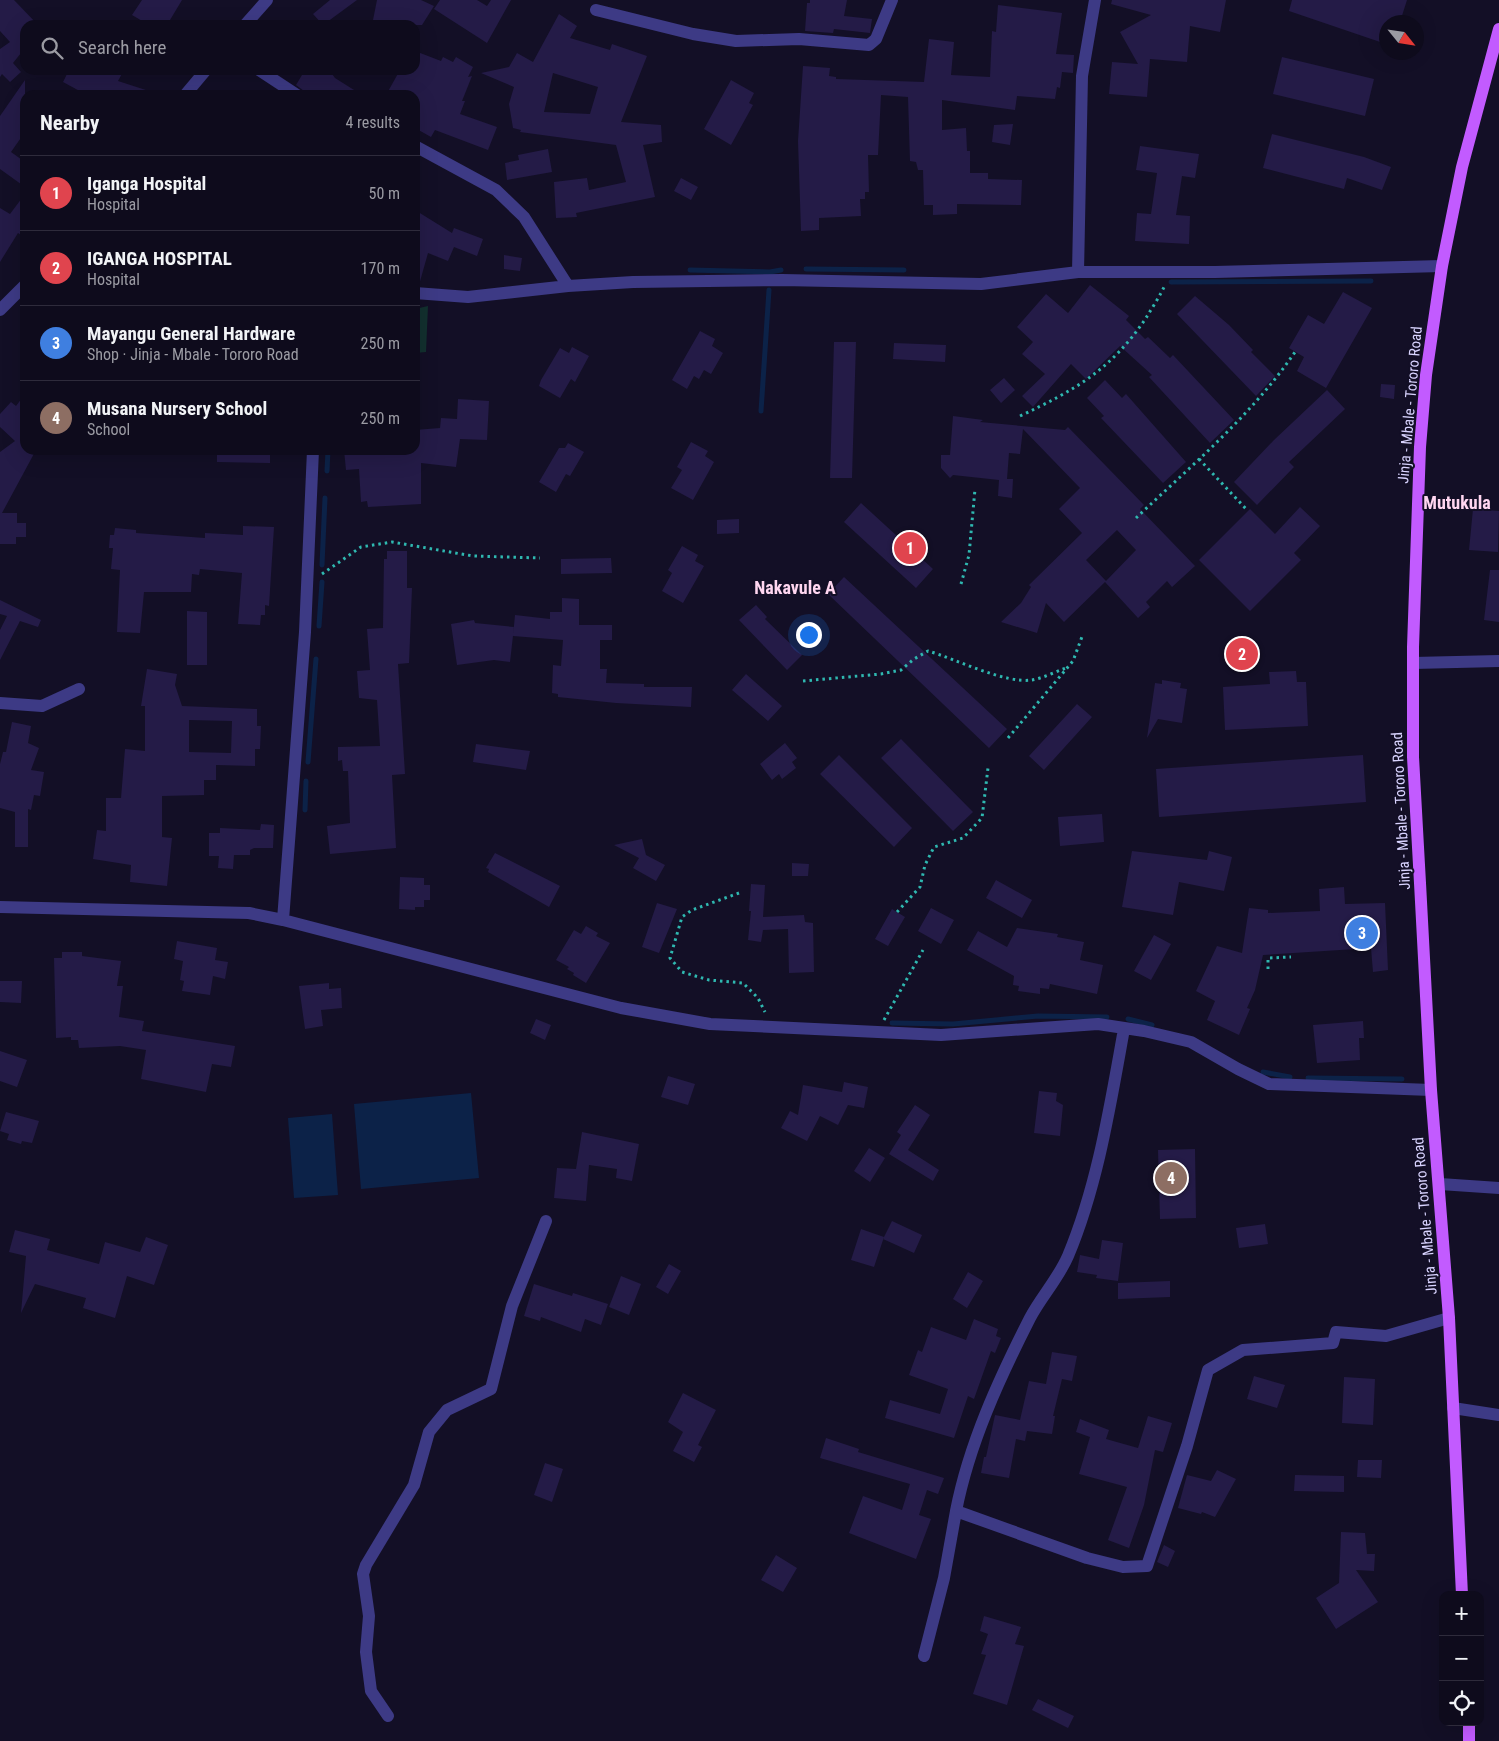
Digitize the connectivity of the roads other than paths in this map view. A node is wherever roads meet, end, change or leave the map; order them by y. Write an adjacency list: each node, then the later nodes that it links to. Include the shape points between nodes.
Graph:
1 (267, 0): 5 (street)
2 (892, 0): 4 (street, via 876,40 868,45 799,39 736,41)
3 (1094, 0): 13 (street, via 1082,76)
4 (596, 10)
5 (249, 20)
6 (1499, 32): 12 (main road, Jinja - Mbale - Tororo Road, via 1462,167)
7 (202, 75): 9 (street)
8 (267, 75): 10 (street)
9 (189, 90)
10 (289, 90)
11 (420, 149): 14 (street, via 496,190 524,217)
12 (1442, 266): 13 (street); 20 (main road, Jinja - Mbale - Tororo Road, via 1426,375 1420,447)
13 (1078, 272): 14 (street, via 981,284 782,280)
14 (568, 286): 16 (street, via 468,297)
15 (20, 290): 17 (street)
16 (420, 293)
17 (0, 310)
18 (313, 455): 24 (street, via 308,585)
19 (1499, 661): 20 (street)
20 (1413, 663): 26 (main road, Jinja - Mbale - Tororo Road, via 1413,756)
21 (79, 689): 22 (street, via 42,706)
22 (0, 703)
23 (0, 907): 24 (street, via 249,913)
24 (282, 920): 25 (street, via 621,1008 710,1024 941,1035 1098,1024)
25 (1124, 1029): 26 (street, via 1144,1030 1191,1042 1269,1084); 33 (street, via 1095,1177 1070,1249 1045,1297 1031,1316 974,1441)
26 (1431, 1090): 27 (main road, Jinja - Mbale - Tororo Road)
27 (1440, 1184): 28 (street); 30 (main road, Jinja - Mbale - Tororo Road)
28 (1499, 1188)
29 (546, 1221): 36 (street, via 512,1306 491,1389 447,1410 429,1432 414,1485 366,1565 364,1574 369,1616 366,1652 371,1691)
30 (1449, 1318): 31 (main road, Jinja - Mbale - Tororo Road); 33 (street, via 1386,1336 1336,1332 1333,1343 1243,1350 1208,1370 1187,1446 1147,1566 1123,1567 1087,1558)
31 (1453, 1408): 32 (street); 34 (main road, Jinja - Mbale - Tororo Road)
32 (1499, 1415)
33 (956, 1512): 35 (street, via 944,1578)
34 (1462, 1591)
35 (924, 1656)
36 (388, 1716)
37 (1468, 1726): 38 (main road)
38 (1469, 1741)

